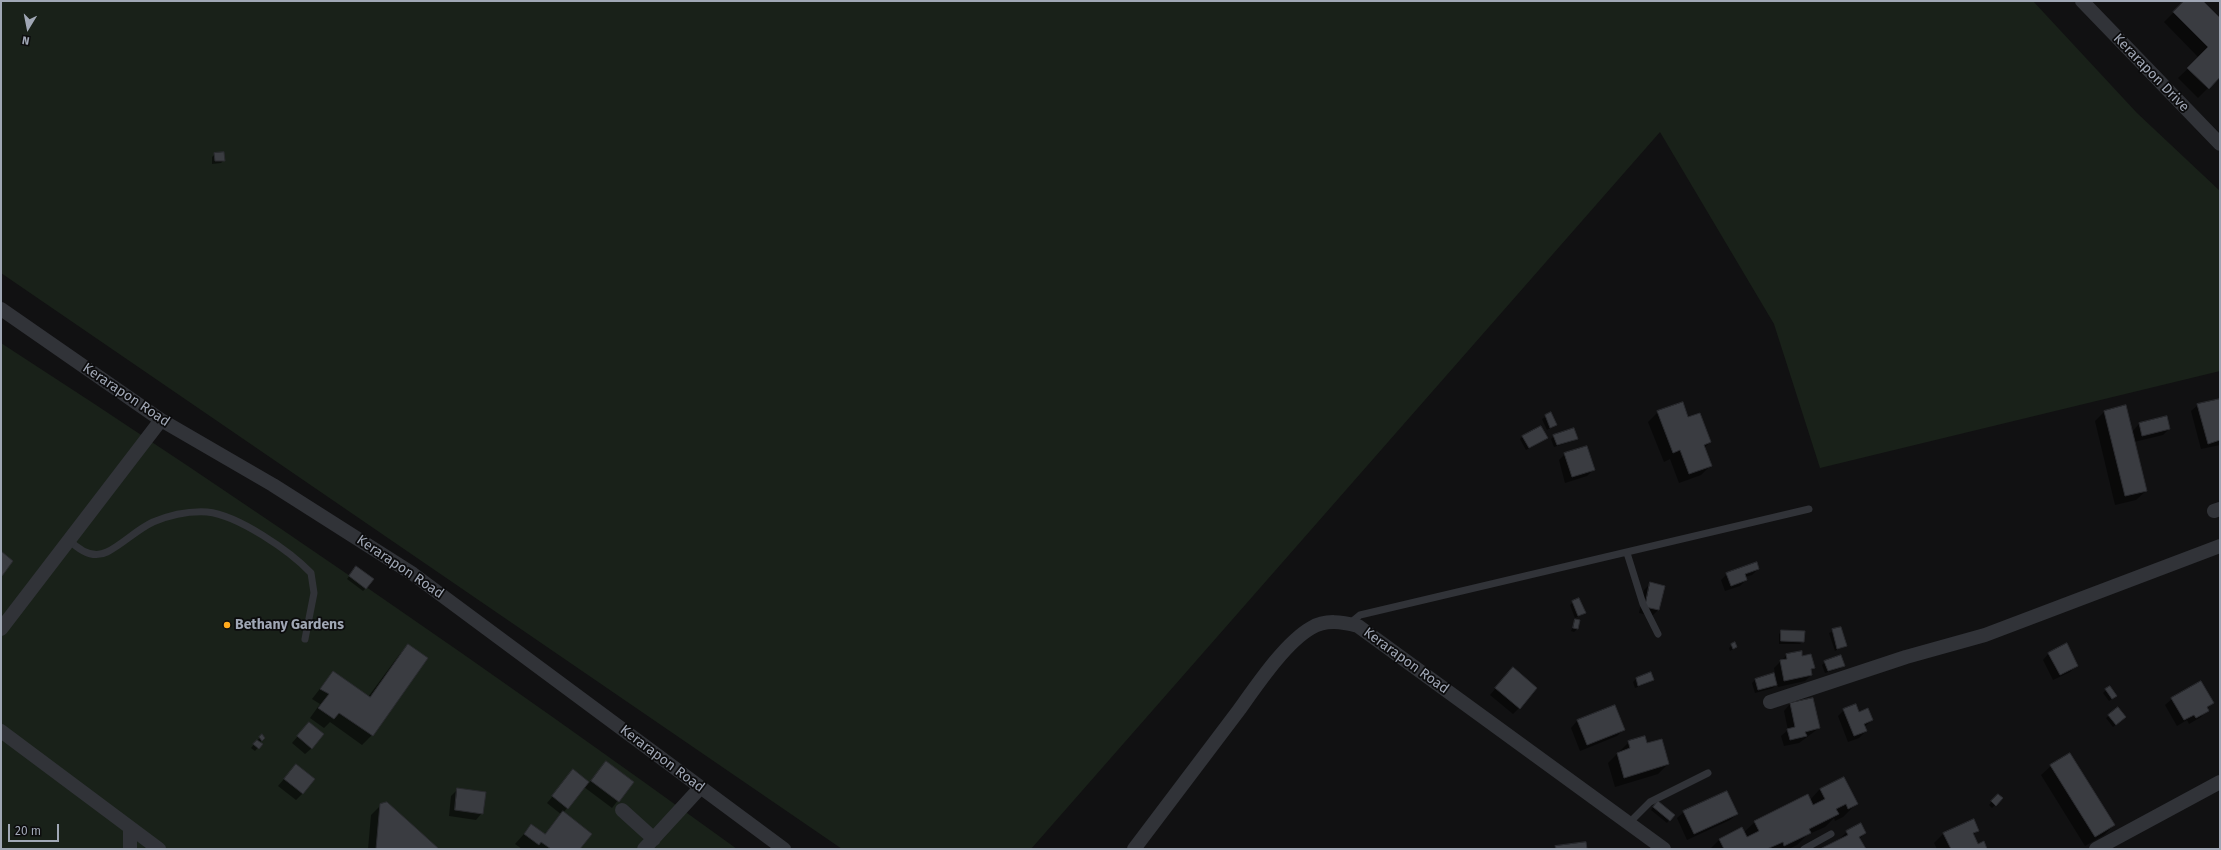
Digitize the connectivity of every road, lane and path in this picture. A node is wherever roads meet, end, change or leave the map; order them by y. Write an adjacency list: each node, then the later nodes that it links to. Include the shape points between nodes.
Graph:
1 (2082, 1): 2 (street, Kerarapon Drive)
2 (2220, 144)
3 (1, 309): 4 (street, Kerarapon Road)
4 (161, 420): 6 (street); 17 (street, Kerarapon Road, via 273,485 413,574)
5 (1808, 509): 8 (lane)
6 (69, 540): 10 (street); 12 (lane, via 84,552 106,553 140,529 184,513 207,512 235,521 288,552 311,573 314,593)
7 (2220, 546): 13 (street, via 1985,635 1906,657)
8 (1627, 553): 9 (lane, via 1360,615); 11 (lane, via 1643,604)
9 (1349, 624): 19 (street, Kerarapon Road, via 1358,626); 26 (street, Kerarapon Road, via 1321,623 1310,629 1278,657)
10 (1, 629)
11 (1658, 634)
12 (305, 639)
13 (1770, 702)
14 (1, 731): 20 (street)
15 (1708, 773): 19 (lane, via 1650,802)
16 (2220, 782): 29 (street)
17 (700, 788): 22 (street); 25 (street, Kerarapon Road)
18 (622, 810): 22 (street)
19 (1629, 823): 27 (street, Kerarapon Road)
20 (130, 828): 23 (street); 24 (street)
21 (1831, 834): 28 (lane)
22 (649, 844)
23 (130, 849)
24 (159, 849)
25 (784, 849)
26 (1134, 849)
27 (1664, 849)
28 (1804, 849)
29 (2096, 849)

